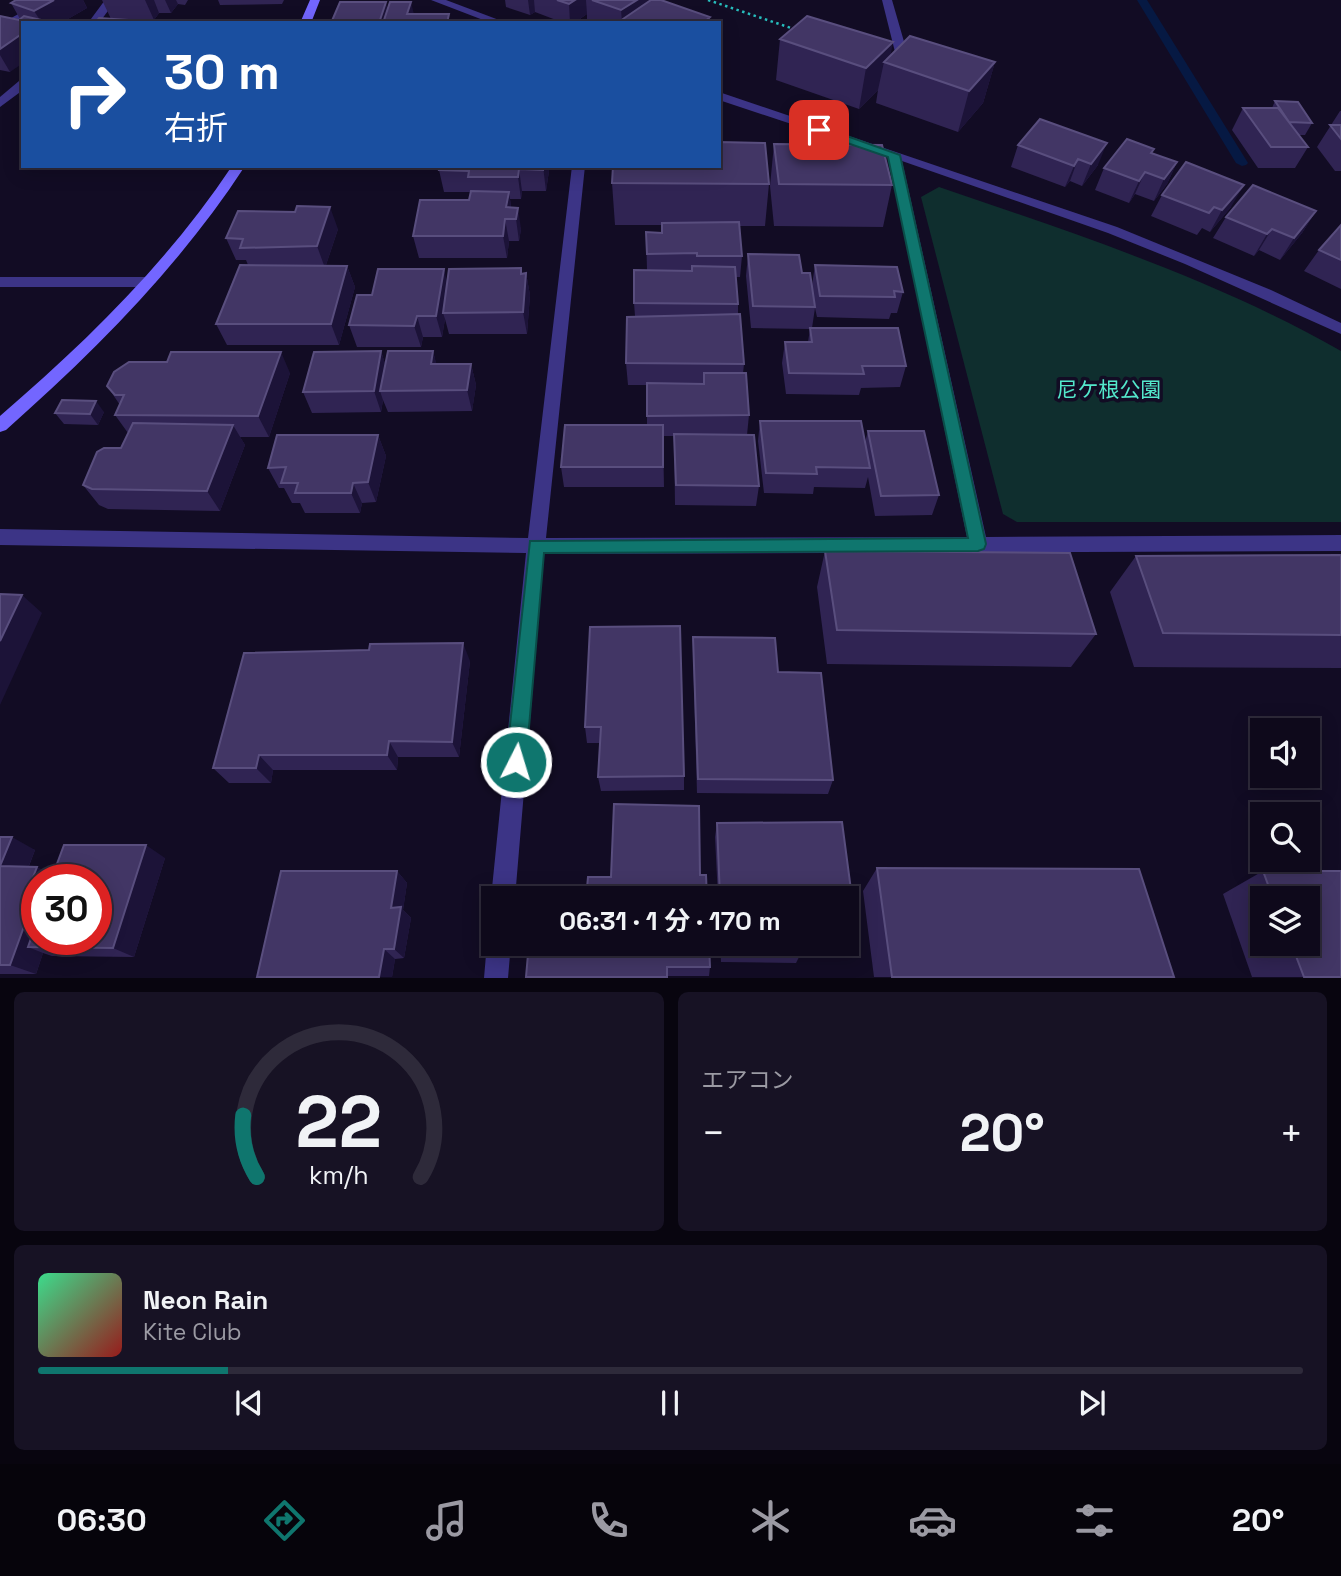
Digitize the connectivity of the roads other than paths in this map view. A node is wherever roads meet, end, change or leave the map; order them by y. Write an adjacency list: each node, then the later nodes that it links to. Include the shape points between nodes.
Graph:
1 (51, 0): 9 (street, via 8,25)
2 (111, 0): 6 (street)
3 (315, 0): 7 (street)
4 (436, 0): 8 (street)
5 (887, 0): 10 (street)
6 (95, 21)
7 (306, 21)
8 (496, 21)
9 (0, 24)
10 (901, 52)
11 (21, 86): 13 (street)
12 (721, 97): 14 (street)
13 (0, 103)
14 (894, 155): 19 (street, via 1130,236); 23 (street)
15 (238, 168): 18 (street)
16 (579, 168): 24 (street)
17 (0, 282): 18 (street)
18 (149, 282): 20 (street)
19 (1341, 329)
20 (0, 426)
21 (0, 537): 24 (street)
22 (1341, 542): 23 (street)
23 (978, 544): 24 (street)
24 (536, 546): 25 (street)
25 (504, 886)
26 (498, 956): 27 (street)
27 (496, 978)

